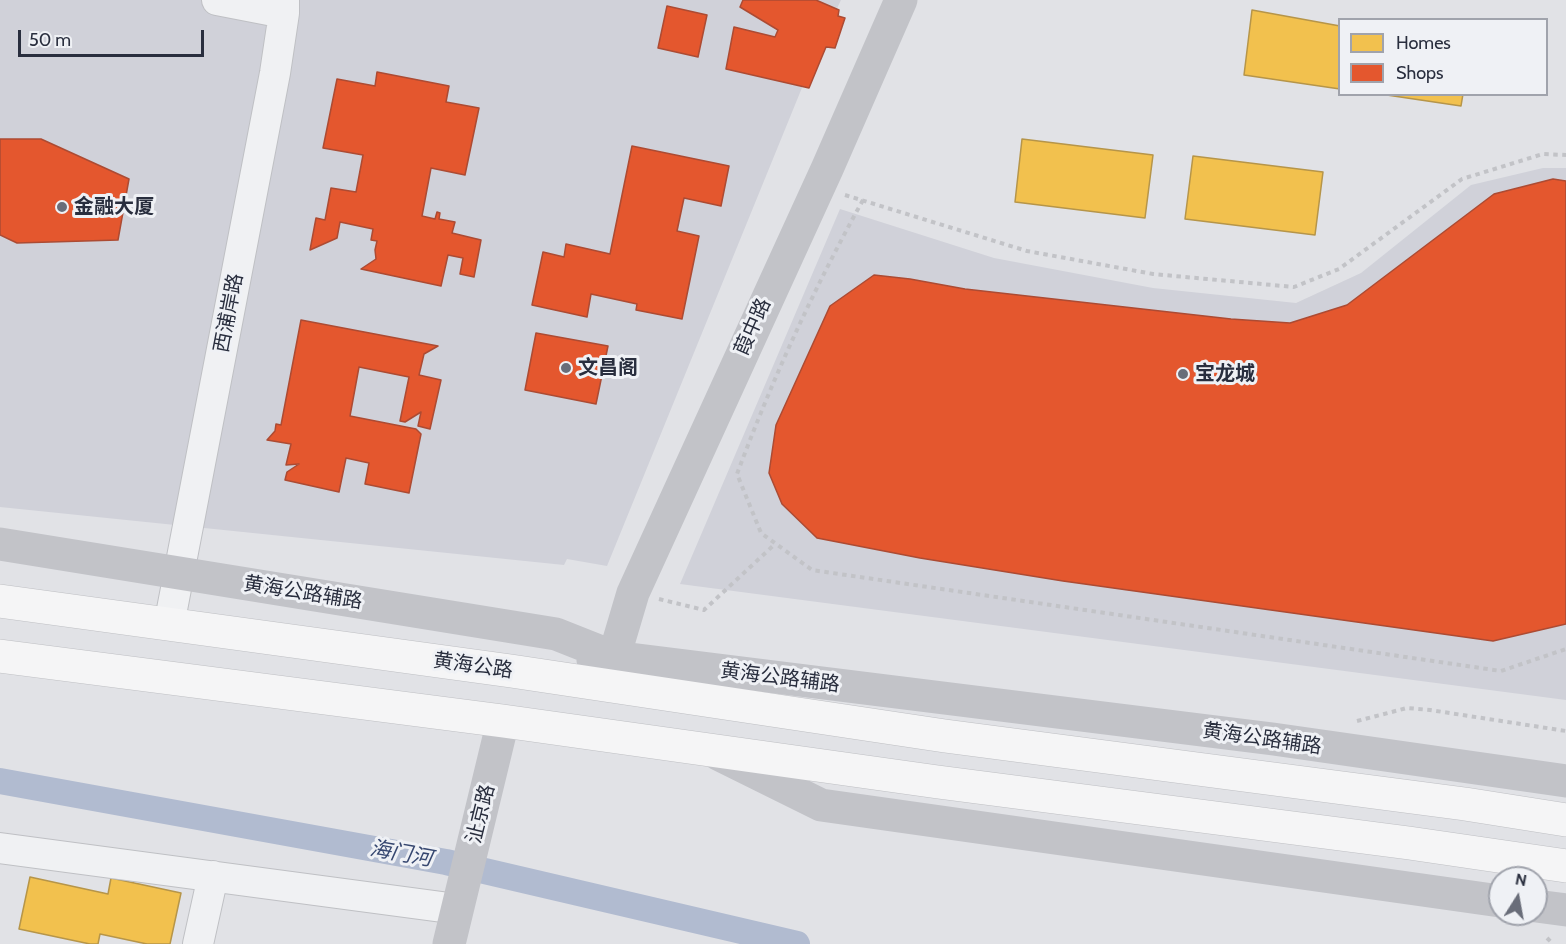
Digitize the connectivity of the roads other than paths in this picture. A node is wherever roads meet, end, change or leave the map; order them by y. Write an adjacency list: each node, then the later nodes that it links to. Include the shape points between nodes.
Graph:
1 (217, 0): 3 (street)
2 (900, 0): 9 (main road, 葭中路, via 633,593)
3 (284, 6): 5 (street, 西浦岸路, via 275,74)
4 (0, 544): 5 (main road, 黄海公路辅路)
5 (180, 574): 7 (street, 西浦岸路); 9 (main road, 黄海公路辅路, via 556,634)
6 (0, 601): 7 (main road, 黄海公路)
7 (169, 625): 10 (main road, 黄海公路)
8 (0, 656): 11 (main road)
9 (614, 657): 10 (main road); 13 (main road, 黄海公路辅路, via 1273,739)
10 (511, 671): 14 (main road, 黄海公路, via 945,736)
11 (503, 721): 12 (main road); 19 (main road, 沚京路)
12 (711, 750): 16 (main road); 18 (main road, via 820,805)
13 (1566, 782)
14 (1566, 820)
15 (0, 848): 17 (street)
16 (1566, 866)
17 (213, 876): 19 (street); 22 (street)
18 (1488, 899)
19 (458, 908): 23 (main road, 沚京路)
20 (1548, 908): 21 (main road)
21 (1566, 910)
22 (198, 944)
23 (449, 944)

